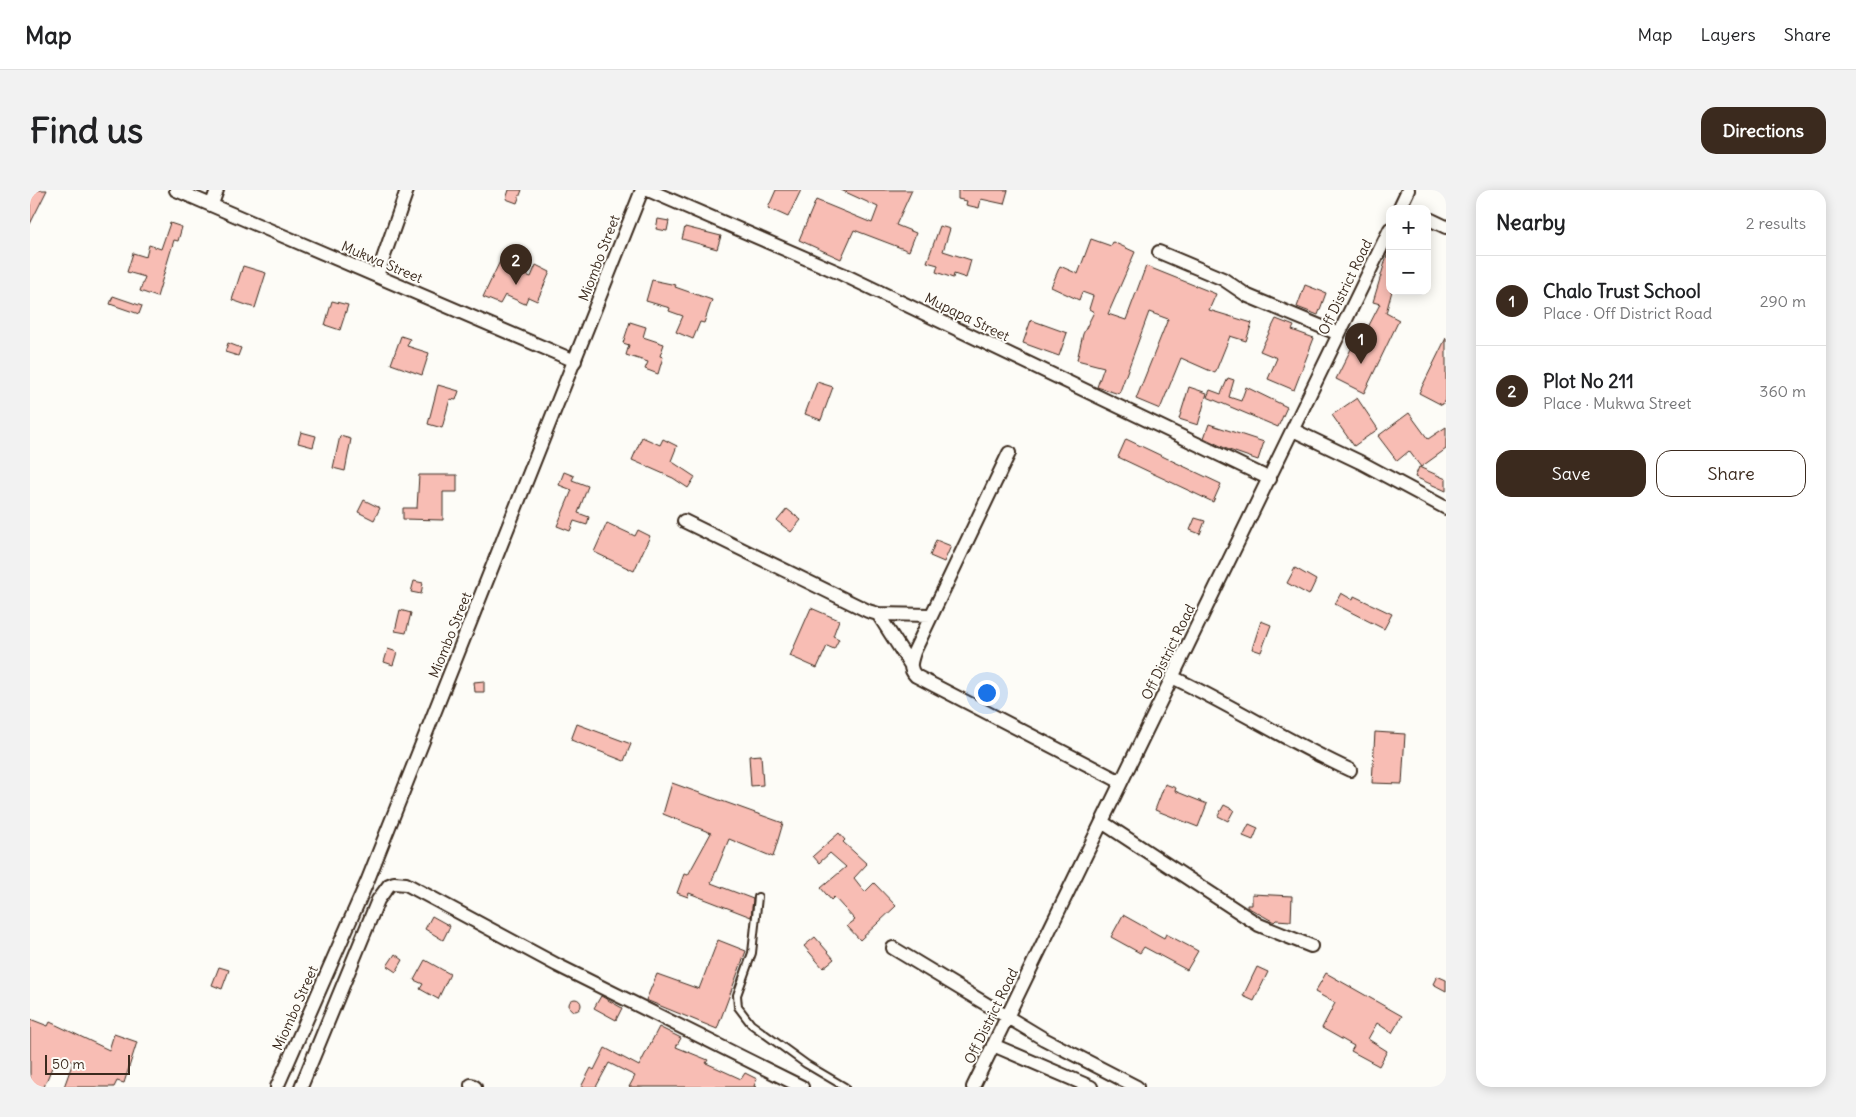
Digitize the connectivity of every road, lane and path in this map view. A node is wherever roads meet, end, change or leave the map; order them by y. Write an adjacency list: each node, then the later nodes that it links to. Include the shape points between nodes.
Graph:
1 (176, 190): 7 (street, Mukwa Street)
2 (217, 190): 7 (street)
3 (407, 190): 13 (street)
4 (642, 190): 15 (street, Miombo Street)
5 (648, 190): 18 (street, Mupapa Street, via 842,274)
6 (1408, 190): 8 (street)
7 (212, 204): 13 (street, Mukwa Street)
8 (1404, 205)
9 (1431, 220): 10 (street)
10 (1446, 227)
11 (1386, 237): 14 (street, Off District Road)
12 (1158, 252): 14 (street, via 1223,279 1248,296)
13 (376, 276): 15 (street, Mukwa Street)
14 (1339, 334): 16 (street, Off District Road)
15 (576, 360): 33 (street, Miombo Street, via 371,873)
16 (1293, 430): 18 (street, Off District Road); 19 (street)
17 (1009, 453): 22 (street)
18 (1270, 479): 24 (street, Off District Road)
19 (1446, 508)
20 (684, 521): 21 (street)
21 (878, 614): 22 (street); 23 (street)
22 (931, 616): 23 (street)
23 (910, 664): 26 (street, via 916,676)
24 (1172, 677): 25 (street, via 1289,741); 26 (street, Off District Road)
25 (1350, 770)
26 (1122, 782): 27 (street, Off District Road)
27 (1102, 822): 29 (street, via 1260,925); 31 (street, Off District Road)
28 (758, 897): 36 (lane, via 752,953 737,995 738,1007 751,1024 806,1064)
29 (1311, 946)
30 (893, 948): 31 (street)
31 (1008, 1016): 32 (street, Off District Road); 39 (street, via 1044,1039)
32 (993, 1044): 37 (street, Off District Road); 38 (street)
33 (277, 1087)
34 (301, 1087): 35 (street, via 378,900 394,883 406,884 452,907 557,965)
35 (802, 1087)
36 (845, 1087)
37 (972, 1087)
38 (1091, 1087)
39 (1137, 1087)

